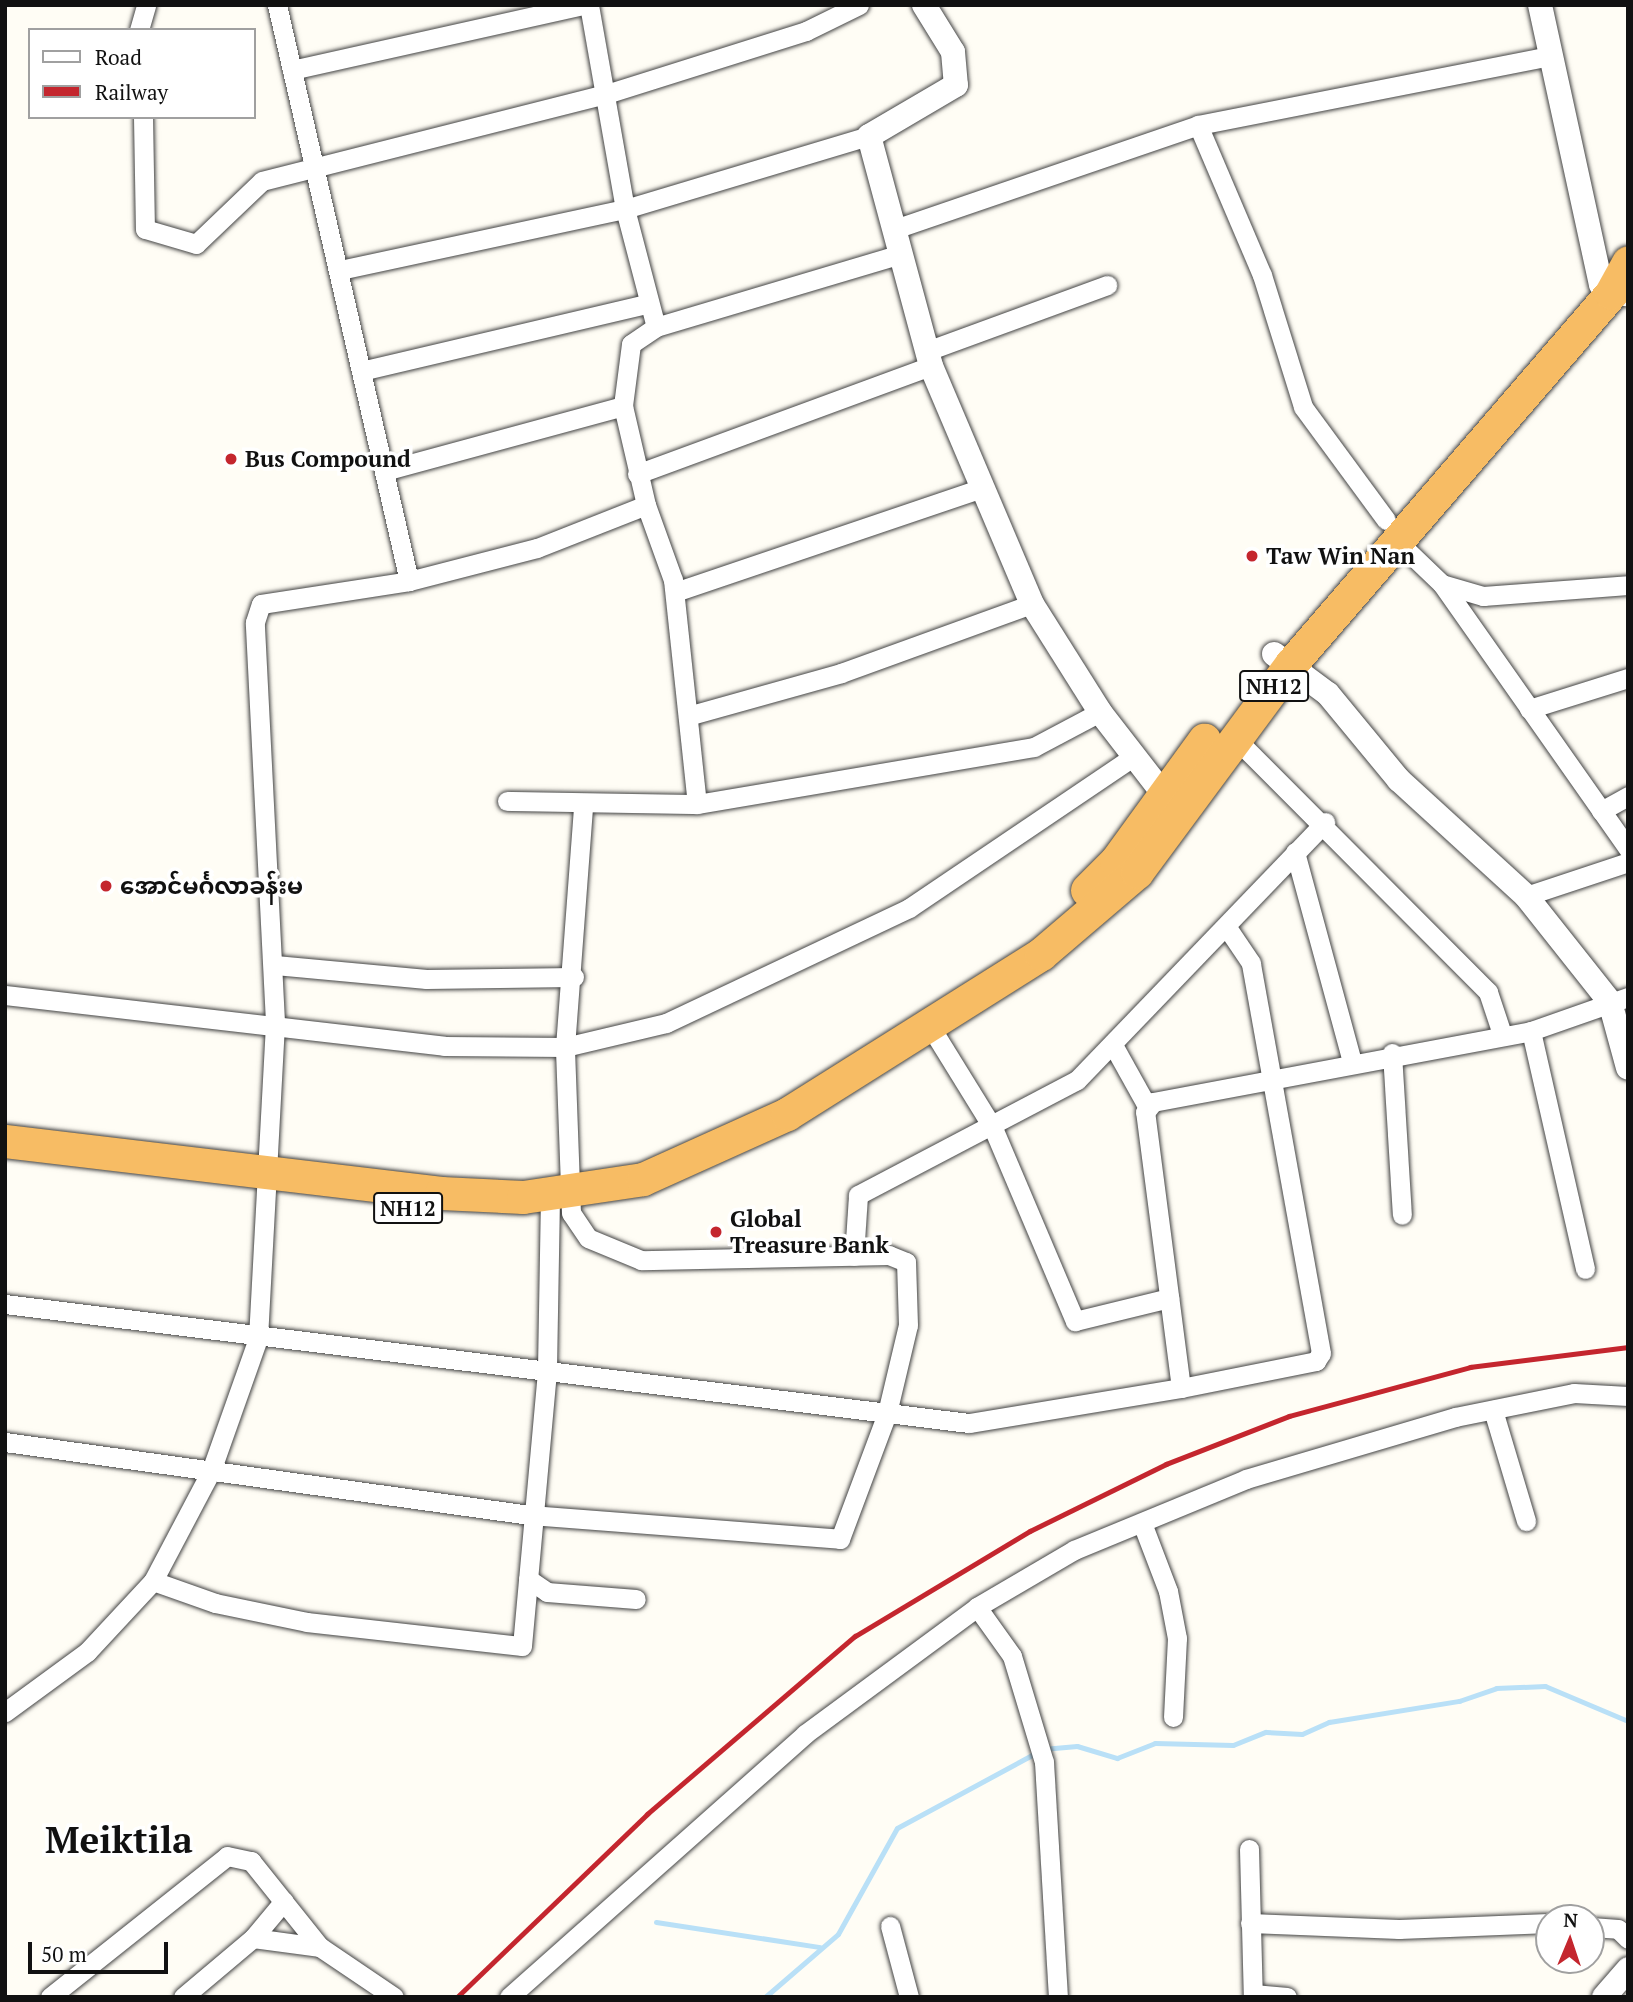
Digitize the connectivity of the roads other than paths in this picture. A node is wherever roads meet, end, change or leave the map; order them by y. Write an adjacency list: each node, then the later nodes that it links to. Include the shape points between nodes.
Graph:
1 (146, 5): 8 (street)
2 (277, 5): 10 (street)
3 (583, 5): 10 (street)
4 (589, 5): 11 (street)
5 (859, 5): 11 (street, via 806,31)
6 (925, 5): 14 (street, via 953,52 956,85)
7 (1540, 5): 9 (street)
8 (140, 28)
9 (1551, 56): 13 (street); 20 (street)
10 (292, 70): 15 (street)
11 (603, 95): 15 (street); 16 (street)
12 (143, 119): 15 (street, via 145,229 155,237 204,242 262,181)
13 (1198, 125): 17 (street); 31 (street, via 1262,275 1303,407)
14 (869, 136): 16 (street); 17 (street)
15 (313, 168): 19 (street)
16 (625, 209): 19 (street); 22 (street)
17 (895, 229): 18 (street)
18 (901, 254): 23 (street); 24 (street)
19 (340, 270): 25 (street)
20 (1618, 281): 31 (highway, NH12)
21 (1107, 285): 24 (street)
22 (647, 304): 23 (street); 25 (street)
23 (656, 327): 26 (street, via 631,344)
24 (929, 359): 28 (street); 29 (street)
25 (361, 371): 27 (street)
26 (623, 406): 27 (street); 28 (street)
27 (384, 471): 32 (street)
28 (637, 474): 30 (street)
29 (979, 489): 35 (street); 36 (street)
30 (646, 505): 32 (street, via 537,548); 35 (street)
31 (1391, 529): 33 (street); 37 (highway, NH12)
32 (409, 581): 56 (street, via 261,604 255,622)
33 (1442, 584): 34 (street, via 1483,596); 39 (street)
34 (1628, 585)
35 (675, 592): 41 (street)
36 (1032, 604): 40 (street); 41 (street, via 841,673)
37 (1283, 659): 42 (highway, NH12); 46 (highway, NH12); 54 (street, via 1328,694 1399,780)
38 (1628, 678): 39 (street)
39 (1529, 709): 49 (street)
40 (1100, 712): 43 (street); 47 (street, via 1034,747)
41 (691, 715): 47 (street)
42 (1234, 737): 46 (highway, NH12); 50 (street)
43 (1133, 757): 46 (street); 65 (street, via 909,908 666,1023)
44 (1628, 796): 49 (street)
45 (507, 801): 48 (street)
46 (1170, 803): 61 (highway, NH12, via 1137,872 1091,914); 66 (highway, NH12, via 1066,910 923,1010)
47 (697, 804): 48 (street)
48 (583, 805): 57 (street)
49 (1601, 811): 51 (street)
50 (1325, 822): 52 (street); 63 (street, via 1488,992)
51 (1628, 849)
52 (1295, 852): 55 (street); 68 (street)
53 (1628, 862): 54 (street)
54 (1526, 897): 59 (street)
55 (1228, 929): 64 (street); 70 (street, via 1251,963)
56 (275, 965): 57 (street, via 426,979); 60 (street)
57 (574, 976): 65 (street)
58 (5, 995): 60 (street)
59 (1619, 999): 62 (street); 69 (street)
60 (275, 1022): 65 (street, via 444,1046); 75 (street)
61 (930, 1026): 66 (highway, NH12); 72 (street)
62 (1531, 1031): 63 (street); 79 (street)
63 (1502, 1034): 67 (street)
64 (1113, 1045): 71 (street); 72 (street, via 1077,1080)
65 (565, 1047): 76 (street)
66 (884, 1048): 76 (highway, NH12, via 787,1114 643,1179)
67 (1392, 1054): 68 (street); 77 (street)
68 (1352, 1062): 70 (street)
69 (1628, 1068)
70 (1275, 1077): 71 (street, via 1153,1101); 84 (street, via 1321,1353 1316,1361)
71 (1148, 1108): 80 (street, via 1172,1284)
72 (993, 1128): 78 (street, via 858,1195); 80 (street, via 1075,1321)
73 (5, 1141): 75 (highway, NH12)
74 (5, 1162): 75 (highway, NH12)
75 (267, 1183): 76 (highway, NH12); 82 (street)
76 (560, 1204): 78 (street, via 589,1238 641,1260); 83 (street)
77 (1402, 1215)
78 (854, 1256): 87 (street, via 889,1255 906,1262 908,1325)
79 (1585, 1269)
80 (1169, 1297): 84 (street)
81 (5, 1304): 82 (street)
82 (258, 1338): 83 (street); 89 (street)
83 (547, 1369): 87 (street); 90 (street)
84 (1181, 1388): 87 (street, via 969,1423)
85 (1628, 1396): 86 (street, via 1574,1393)
86 (1493, 1410): 91 (street); 92 (street, via 1246,1479)
87 (887, 1413): 90 (street, via 840,1539)
88 (5, 1442): 89 (street)
89 (211, 1471): 90 (street); 94 (street)
90 (530, 1515): 93 (street)
91 (1526, 1521)
92 (1142, 1523): 96 (street, via 1074,1550); 98 (street, via 1168,1591 1177,1638)
93 (528, 1579): 94 (street, via 522,1646 307,1622 215,1603); 95 (street, via 547,1592)
94 (153, 1581): 97 (street, via 87,1652)
95 (636, 1599)
96 (977, 1607): 113 (street, via 805,1734); 115 (street, via 1012,1656 1031,1706 1044,1762)
97 (5, 1712)
98 (1173, 1717)
99 (1249, 1849): 101 (street)
100 (284, 1901): 105 (street); 107 (street); 110 (street, via 251,1861 227,1856)
101 (1250, 1923): 102 (street, via 1399,1929); 109 (street)
102 (1535, 1924)
103 (890, 1926): 114 (street)
104 (1605, 1928): 106 (street, via 1618,1929)
105 (253, 1938): 107 (street); 111 (street)
106 (1628, 1939)
107 (320, 1947): 112 (street)
108 (1628, 1969): 117 (street)
109 (1253, 1996): 116 (street)
110 (50, 1997)
111 (183, 1997)
112 (394, 1997)
113 (509, 1997)
114 (909, 1997)
115 (1058, 1997)
116 (1287, 1997)
117 (1604, 1997)

